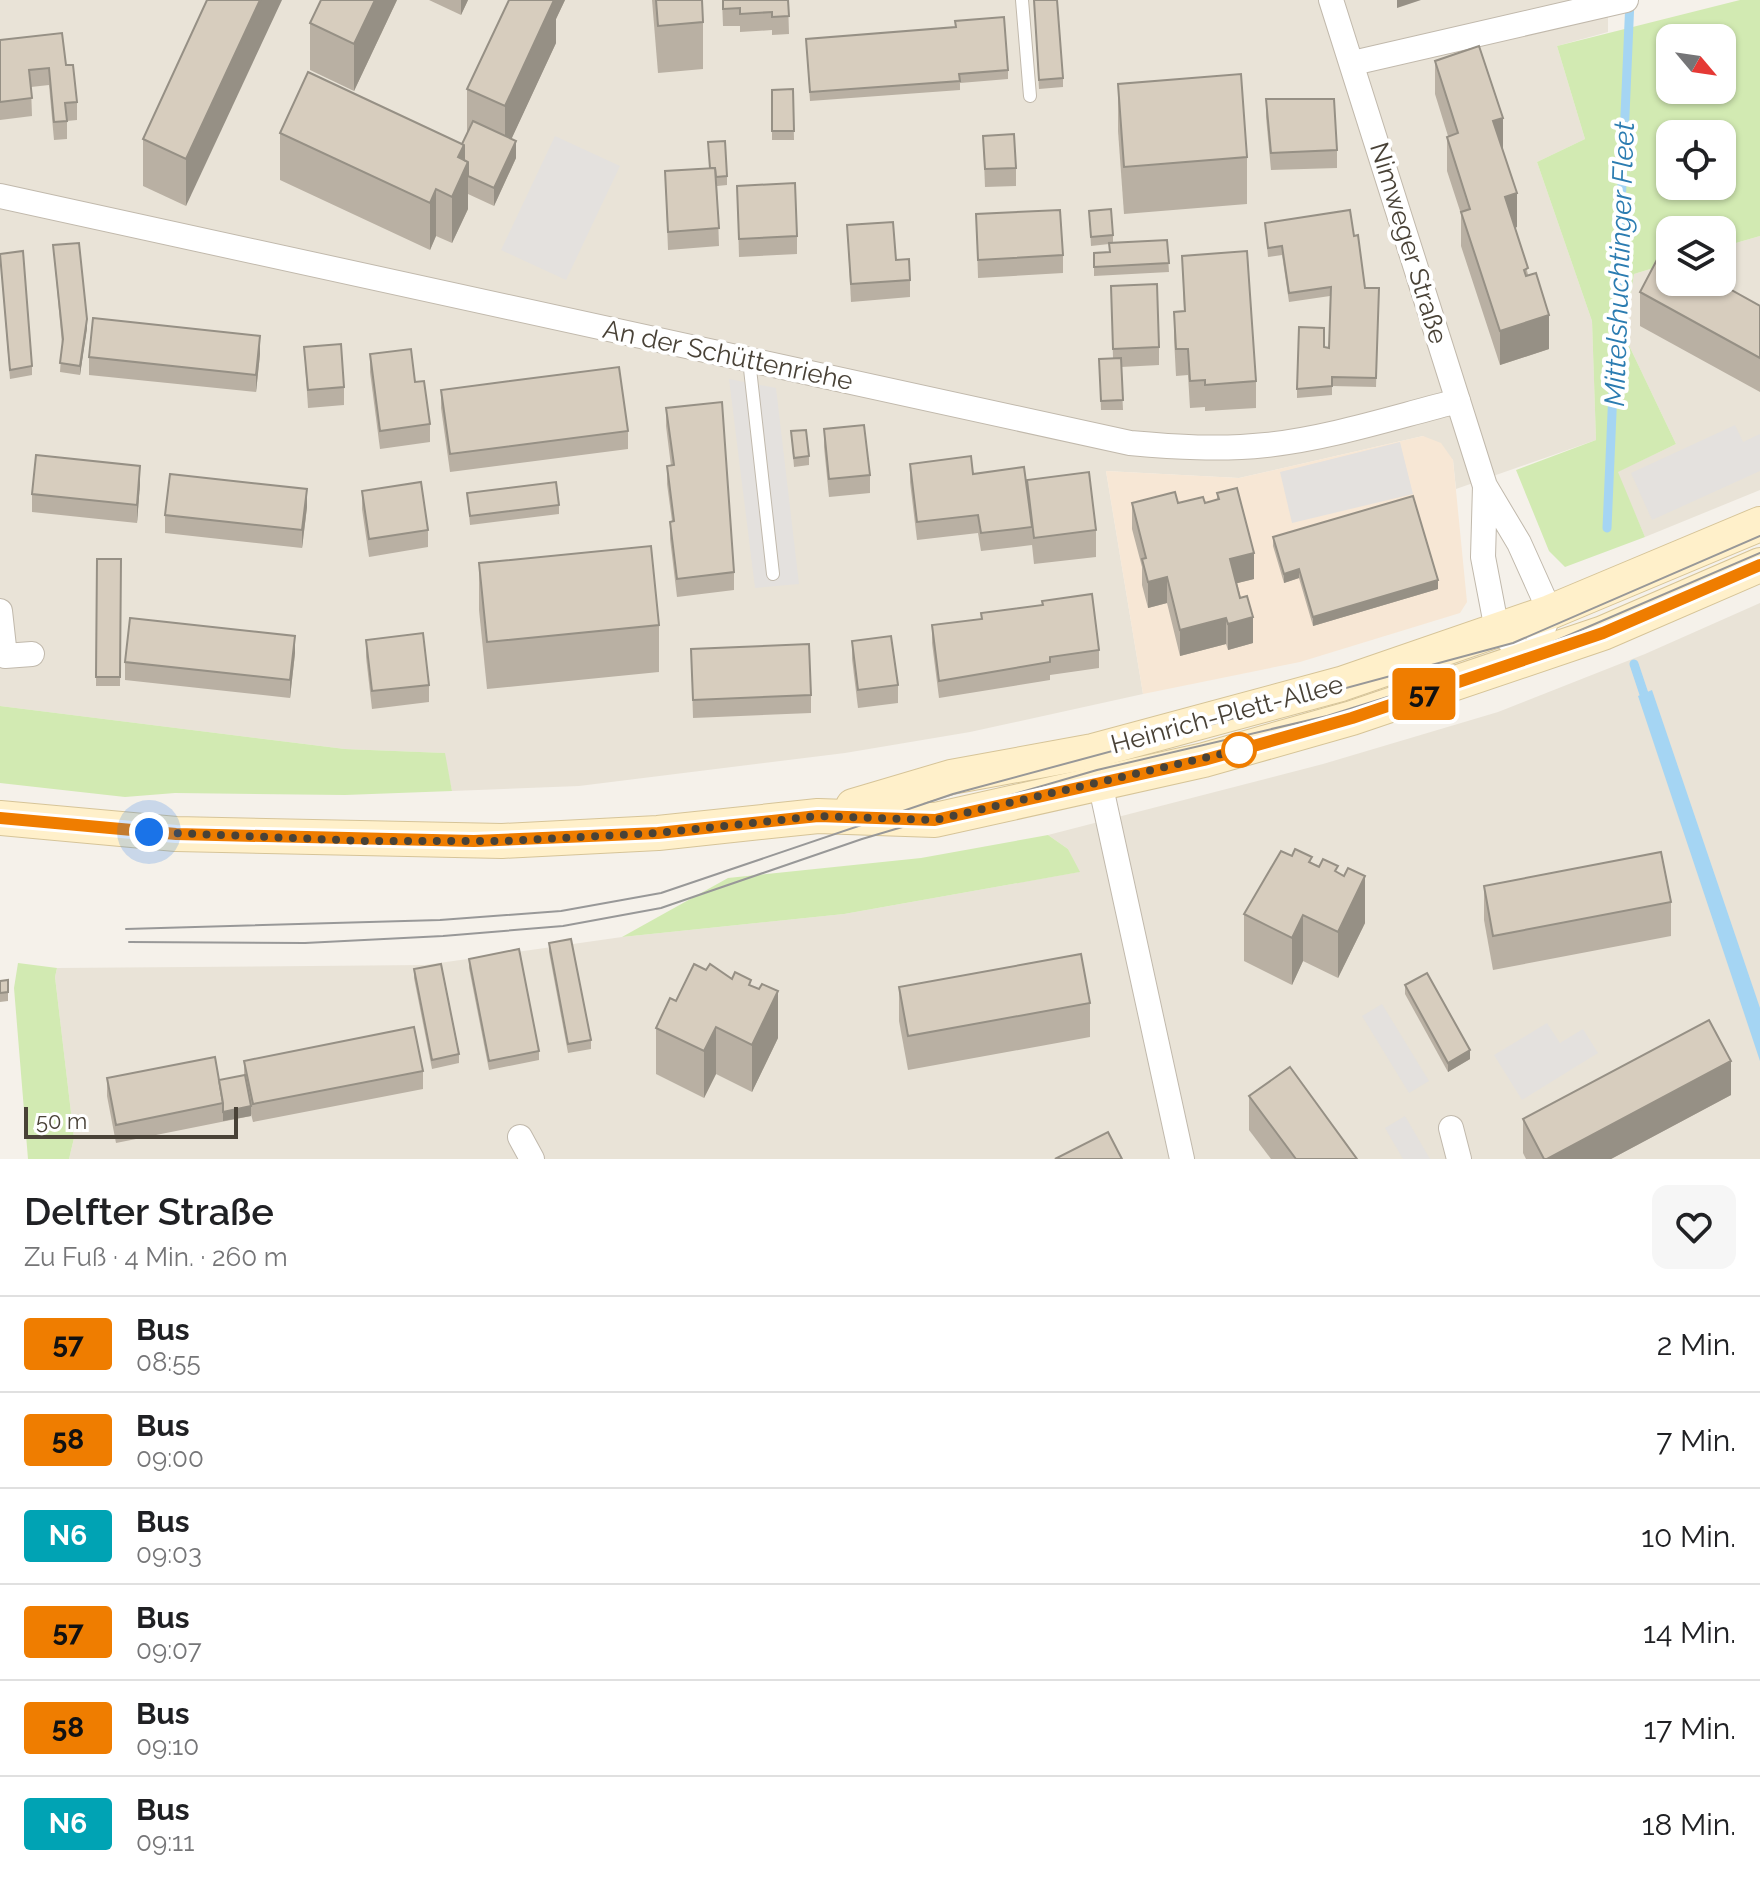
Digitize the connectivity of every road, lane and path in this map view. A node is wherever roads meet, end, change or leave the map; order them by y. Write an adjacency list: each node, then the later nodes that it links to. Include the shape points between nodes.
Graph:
1 (1022, 0): 5 (lane)
2 (1331, 0): 4 (street, Nimweger Straße)
3 (1626, 0): 4 (street)
4 (1353, 63): 8 (street, Nimweger Straße)
5 (1030, 96)
6 (0, 196): 7 (street, An der Schüttenriehe)
7 (749, 360): 8 (street, An der Schüttenriehe, via 1130,443 1200,448 1314,438); 12 (lane)
8 (1458, 401): 9 (street, Nimweger Straße)
9 (1485, 486): 14 (street, Nimweger Straße, via 1519,543); 15 (street, Nimweger Straße, via 1483,557)
10 (1760, 524): 14 (main road, Heinrich-Plett-Allee)
11 (1760, 565): 17 (main road, Heinrich-Plett-Allee)
12 (773, 574)
13 (0, 611): 16 (street, via 5,656)
14 (1550, 612): 15 (main road, Heinrich-Plett-Allee); 17 (street)
15 (1497, 630): 17 (street); 18 (main road, Heinrich-Plett-Allee, via 1341,684)
16 (32, 654)
17 (1531, 660): 19 (main road, Heinrich-Plett-Allee, via 1352,718)
18 (1093, 751): 19 (street); 20 (main road, Heinrich-Plett-Allee, via 951,777)
19 (1100, 784): 20 (main road, Heinrich-Plett-Allee, via 935,820); 25 (street)
20 (818, 816): 21 (main road, Heinrich-Plett-Allee, via 658,833 502,841 176,834)
21 (0, 818)
22 (1451, 1128): 26 (street)
23 (520, 1137): 24 (street)
24 (532, 1159)
25 (1182, 1159)
26 (1459, 1159)

